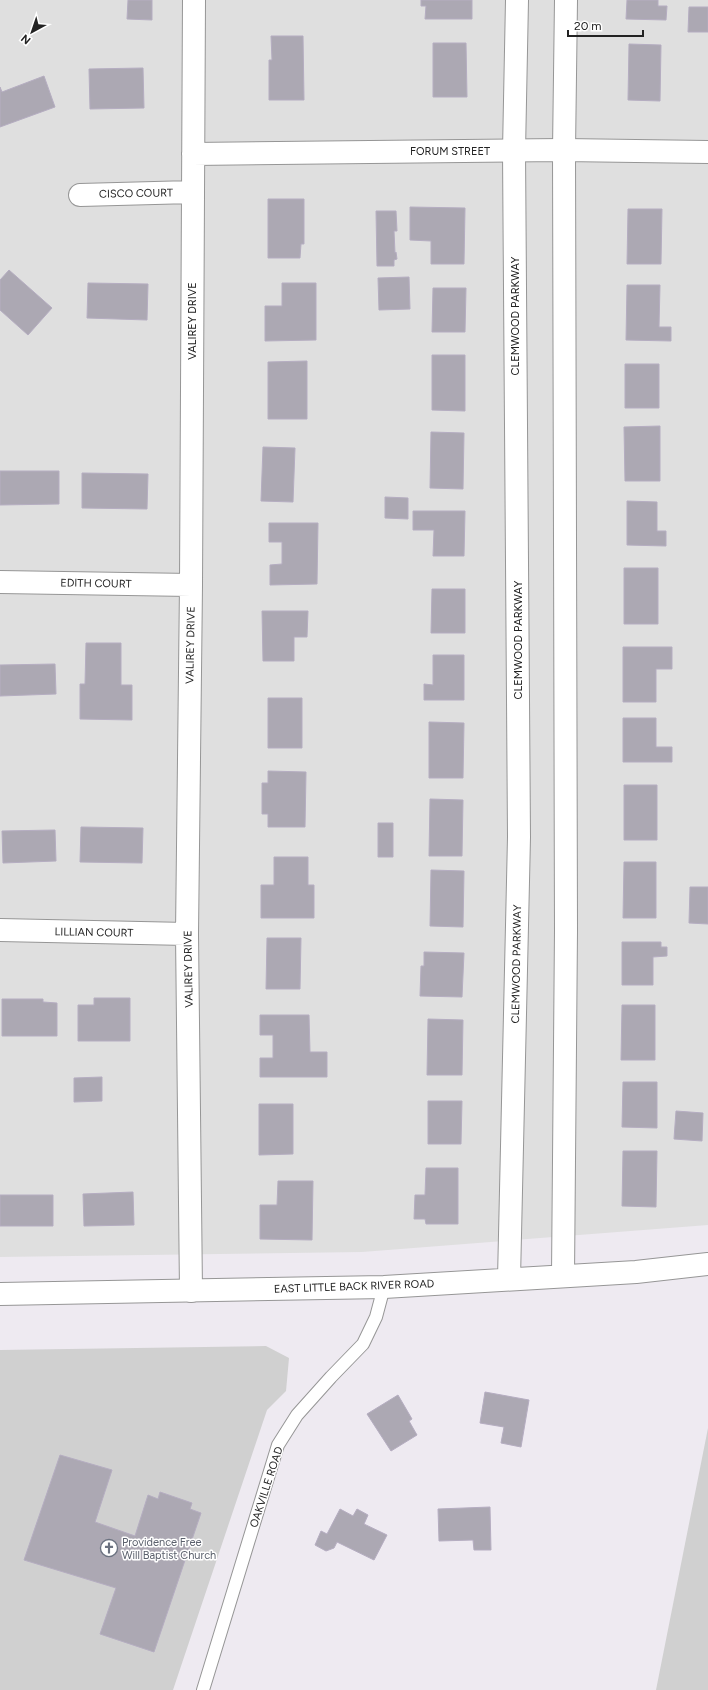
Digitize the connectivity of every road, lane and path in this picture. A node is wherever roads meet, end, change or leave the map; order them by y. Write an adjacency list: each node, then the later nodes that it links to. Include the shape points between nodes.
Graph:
1 (194, 0): 7 (street, VALIREY DRIVE)
2 (517, 0): 5 (street, CLEMWOOD PARKWAY)
3 (566, 0): 4 (street)
4 (564, 150): 5 (street, FORUM STREET); 6 (street, FORUM STREET); 15 (street, via 566,938)
5 (514, 151): 7 (street, FORUM STREET); 16 (street, CLEMWOOD PARKWAY, via 520,837)
6 (708, 152)
7 (193, 154): 8 (street, VALIREY DRIVE)
8 (192, 192): 9 (street, CISCO COURT); 11 (street, VALIREY DRIVE)
9 (80, 195)
10 (0, 582): 11 (street, EDITH COURT)
11 (191, 585): 13 (street, VALIREY DRIVE)
12 (0, 930): 13 (street, LILLIAN COURT)
13 (187, 934): 18 (street, VALIREY DRIVE)
14 (708, 1264): 15 (street, EAST LITTLE BACK RIVER ROAD, via 636,1272)
15 (562, 1276): 16 (street, EAST LITTLE BACK RIVER ROAD)
16 (509, 1279): 17 (street, EAST LITTLE BACK RIVER ROAD)
17 (384, 1287): 18 (street, EAST LITTLE BACK RIVER ROAD); 20 (lane, OAKVILLE ROAD, via 376,1317 363,1344 297,1415 278,1445)
18 (191, 1291): 19 (street, EAST LITTLE BACK RIVER ROAD)
19 (0, 1294)
20 (203, 1690)

